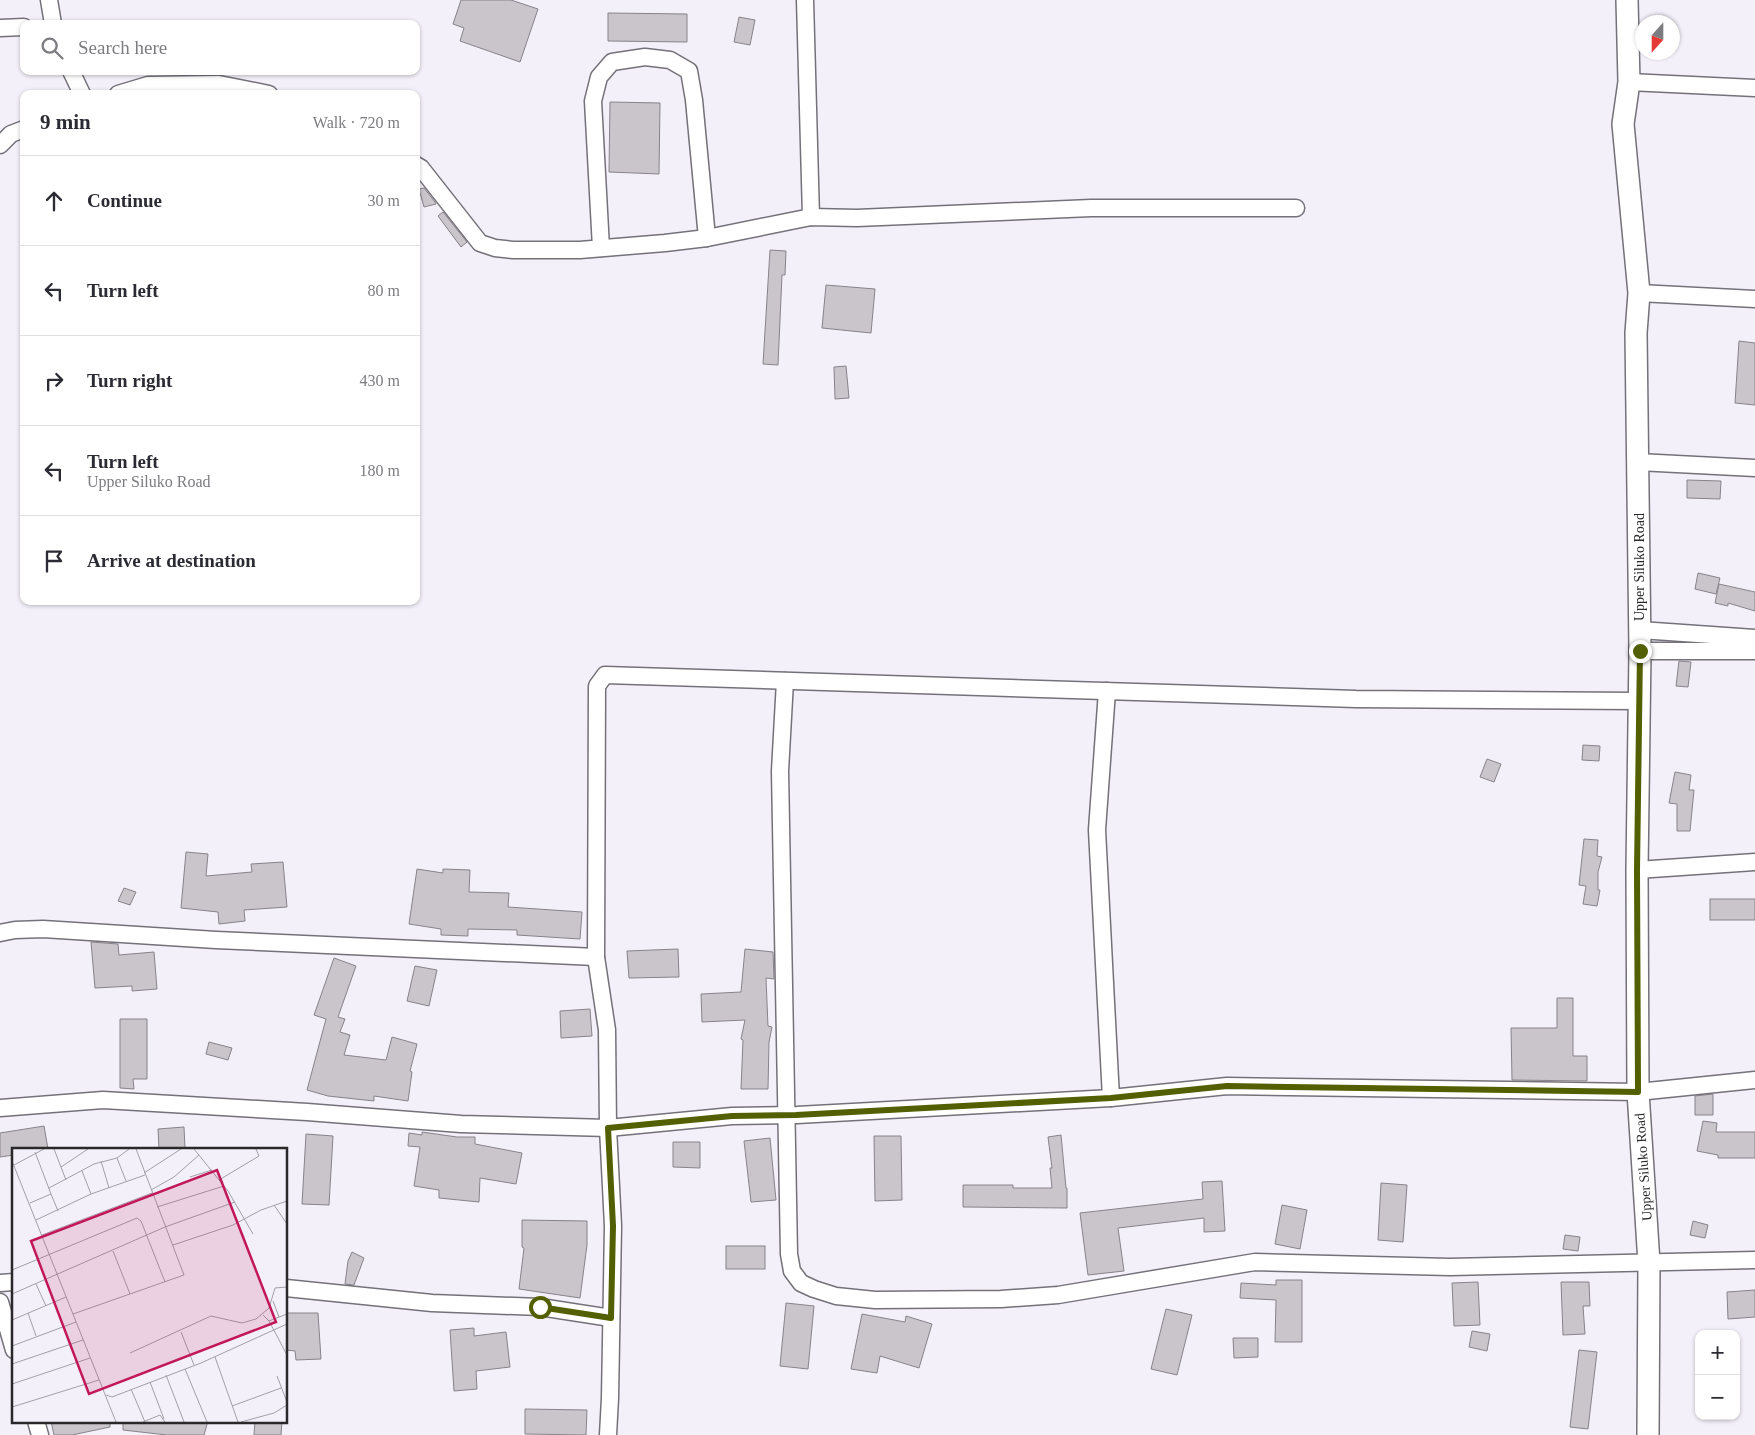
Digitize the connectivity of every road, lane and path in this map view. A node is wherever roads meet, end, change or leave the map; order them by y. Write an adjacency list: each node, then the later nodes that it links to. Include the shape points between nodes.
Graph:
1 (49, 0): 4 (street)
2 (805, 0): 17 (street)
3 (1627, 0): 8 (main road, Upper Siluko Road)
4 (52, 20)
5 (20, 27): 6 (street)
6 (0, 28)
7 (74, 75): 10 (street)
8 (1629, 82): 9 (street); 20 (main road, Upper Siluko Road, via 1623,124)
9 (1755, 88)
10 (80, 90)
11 (131, 90): 12 (street, via 148,85 219,84)
12 (249, 90)
13 (20, 131): 14 (street)
14 (0, 145)
15 (420, 167): 19 (street, via 480,243 513,250)
16 (1296, 208): 17 (street, via 1090,208 858,218)
17 (811, 217): 18 (street)
18 (708, 238): 19 (street); 19 (street, via 689,71 670,60 645,57 612,62 599,77 593,101)
19 (601, 248)
20 (1638, 293): 21 (street); 22 (main road, Upper Siluko Road)
21 (1755, 299)
22 (1638, 462): 23 (street); 24 (main road, Upper Siluko Road)
23 (1755, 468)
24 (1640, 630): 25 (street); 26 (main road, Upper Siluko Road)
25 (1755, 638)
26 (1640, 651): 27 (street); 30 (main road, Upper Siluko Road)
27 (1755, 651)
28 (785, 681): 29 (street); 34 (street, via 605,675 597,686); 39 (street, via 780,771)
29 (1107, 691): 30 (street, via 1356,699); 37 (street, via 1096,830)
30 (1639, 701): 32 (main road, Upper Siluko Road)
31 (1755, 862): 32 (street)
32 (1637, 870): 36 (main road, Upper Siluko Road)
33 (0, 933): 34 (street, via 43,929)
34 (596, 957): 40 (street, via 607,1030)
35 (1755, 1080): 36 (street)
36 (1638, 1092): 37 (street, via 1227,1086); 42 (main road, Upper Siluko Road)
37 (1111, 1098): 39 (street)
38 (0, 1108): 40 (street, via 103,1100 460,1124)
39 (786, 1115): 40 (street, via 732,1116); 42 (street, via 788,1254 792,1271 801,1283 836,1296 875,1300 1030,1297 1255,1262 1450,1267)
40 (608, 1128): 45 (street, via 613,1226)
41 (1755, 1260): 42 (street)
42 (1649, 1263): 50 (main road, Upper Siluko Road)
43 (288, 1288): 45 (street, via 432,1303 540,1307)
44 (0, 1302): 46 (street)
45 (611, 1318): 49 (street)
46 (9, 1348)
47 (36, 1422): 48 (street)
48 (40, 1435)
49 (608, 1435)
50 (1648, 1435)

